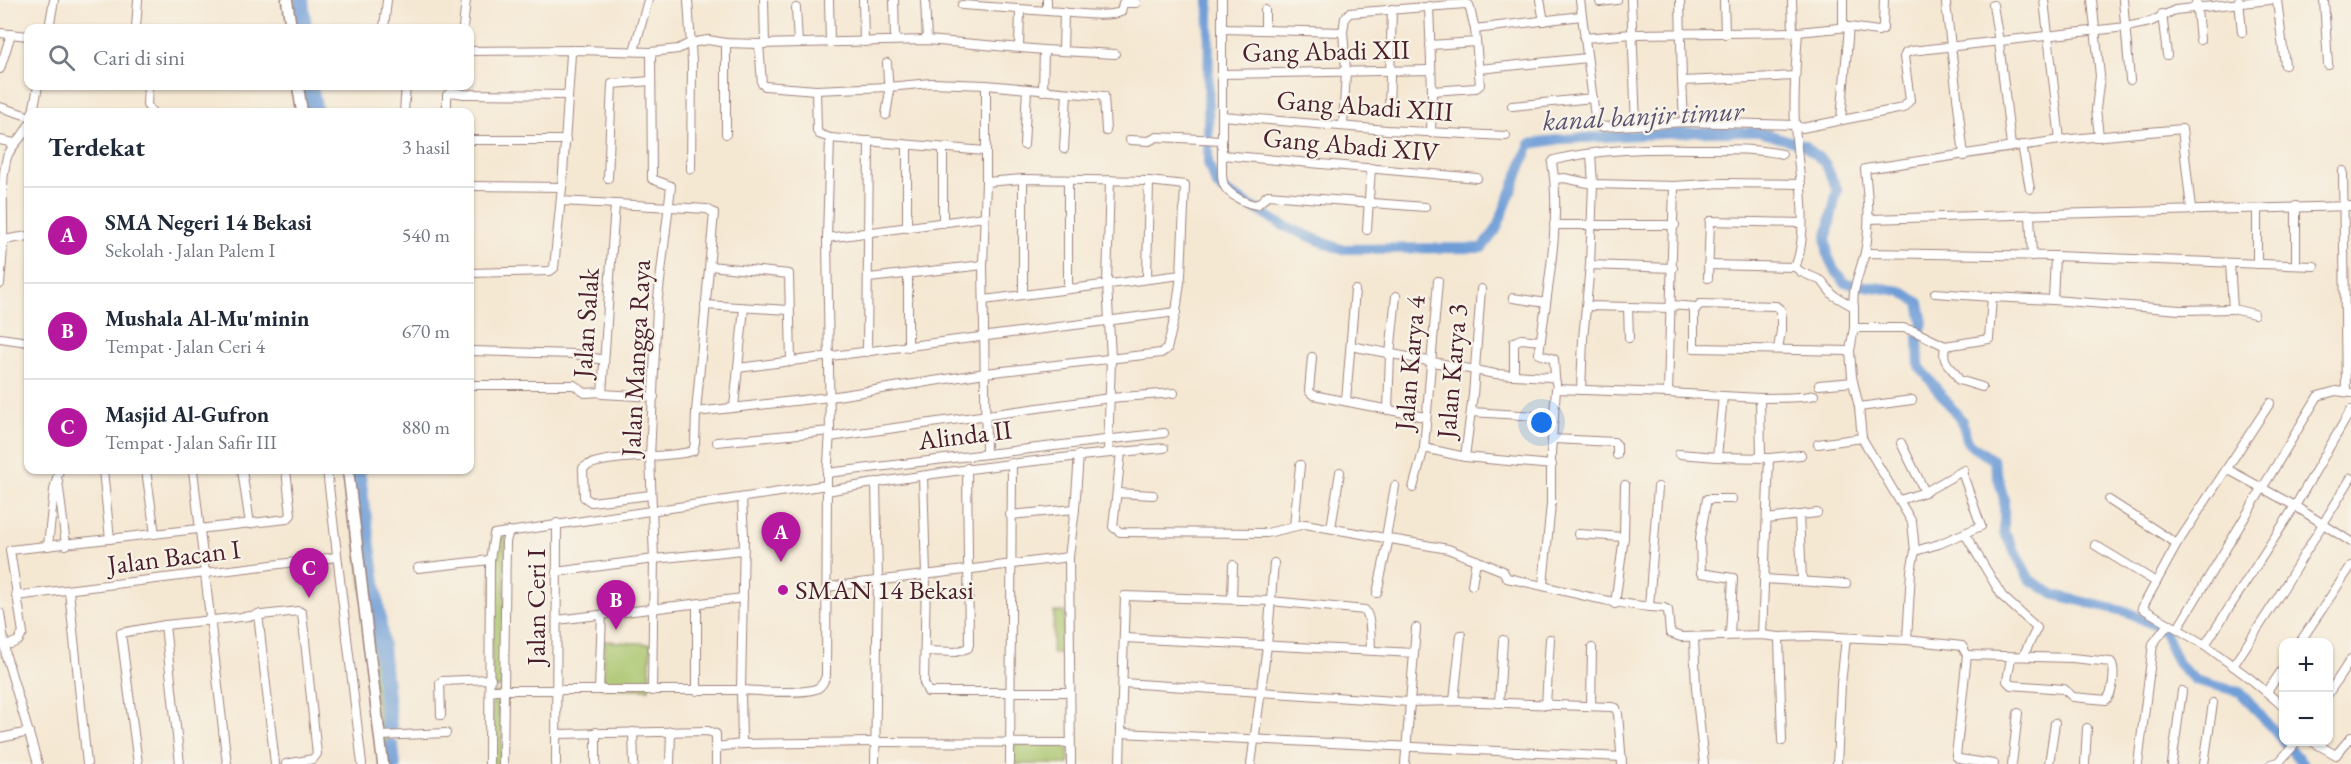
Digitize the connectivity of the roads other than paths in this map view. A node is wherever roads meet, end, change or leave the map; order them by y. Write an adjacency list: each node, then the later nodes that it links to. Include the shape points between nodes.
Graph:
1 (54, 0): 47 (street)
2 (138, 0): 48 (street)
3 (287, 0): 49 (street)
4 (387, 0): 50 (street)
5 (466, 0): 51 (street)
6 (648, 0): 86 (street)
7 (688, 0): 75 (street)
8 (764, 0): 79 (street)
9 (829, 0): 78 (street)
10 (863, 0): 72 (street)
11 (894, 0): 69 (street)
12 (925, 0): 70 (street)
13 (1047, 0): 42 (street)
14 (1222, 0): 56 (street)
15 (1540, 0): 46 (street)
16 (1580, 0): 45 (street)
17 (1617, 0): 31 (street)
18 (1631, 0): 64 (street)
19 (1680, 0): 62 (street)
20 (1724, 0): 65 (street)
21 (1792, 0): 59 (street)
22 (1843, 0): 52 (street)
23 (1884, 0): 52 (street, via 1882,29)
24 (2044, 0): 67 (street)
25 (2092, 0): 55 (street)
26 (2123, 0): 53 (street)
27 (2270, 0): 30 (street)
28 (2277, 0): 93 (street)
29 (2324, 0): 94 (street)
30 (2239, 1): 33 (street); 60 (street)
31 (1600, 2)
32 (1136, 3): 43 (street, via 1124,3 1118,14)
33 (2196, 3): 44 (street); 71 (street)
34 (1946, 4): 82 (street)
35 (962, 5): 39 (street)
36 (1993, 5): 74 (street)
37 (1429, 6): 40 (street); 54 (street, via 1465,4); 80 (street)
38 (796, 8): 77 (street)
39 (1020, 9): 42 (street); 81 (street)
40 (1392, 9): 58 (street, via 1349,13); 97 (street)
41 (1265, 10): 57 (street)
42 (1047, 11): 43 (street)
43 (1064, 12): 87 (street)
44 (2162, 14): 53 (street, via 2150,22); 90 (street)
45 (1581, 16): 46 (street); 68 (street)
46 (1544, 21): 54 (street)
47 (49, 24)
48 (136, 24)
49 (290, 24)
50 (384, 24)
51 (463, 24)
52 (1846, 27): 59 (street); 130 (street)
53 (2126, 27): 55 (street); 102 (street)
54 (1475, 29): 73 (street)
55 (2096, 29): 67 (street); 140 (street)
56 (1222, 30): 57 (street); 100 (street)
57 (1265, 30): 58 (street)
58 (1343, 32): 99 (street)
59 (1796, 32): 65 (street); 101 (street)
60 (2242, 32)
61 (0, 33): 63 (street)
62 (1682, 33): 64 (street); 65 (street); 104 (street)
63 (11, 34): 66 (street); 95 (street)
64 (1632, 34): 68 (street); 132 (street)
65 (1725, 34)
66 (24, 36)
67 (2046, 37): 74 (street); 147 (street)
68 (1584, 38): 91 (street)
69 (895, 40): 70 (street); 72 (street)
70 (927, 40): 81 (street)
71 (2200, 40)
72 (864, 42): 78 (street)
73 (1476, 42): 80 (street); 96 (street)
74 (2000, 42): 82 (street); 153 (street)
75 (690, 43): 76 (street); 88 (street, via 678,49); 162 (street)
76 (726, 43): 79 (street); 137 (street)
77 (798, 43): 78 (street); 79 (street)
78 (830, 43)
79 (762, 44): 113 (street, via 762,84)
80 (1430, 45): 98 (street)
81 (1019, 47): 84 (street)
82 (1950, 47): 130 (street, via 1906,53 1911,100 1908,105); 160 (street)
83 (574, 50): 85 (street); 86 (street); 117 (street)
84 (1044, 50): 87 (street); 114 (street)
85 (474, 51)
86 (634, 51): 88 (street)
87 (1063, 51): 89 (street)
88 (651, 52): 103 (street)
89 (1115, 54)
90 (2167, 55)
91 (1587, 58): 96 (street); 118 (street)
92 (887, 63): 106 (street)
93 (2285, 65)
94 (2328, 65)
95 (0, 69)
96 (1479, 69): 115 (street, via 1478,87)
97 (1391, 70): 98 (street, Gang Abadi XII); 99 (street, Gang Abadi XII); 126 (street)
98 (1431, 70): 115 (street)
99 (1346, 71): 100 (street, Gang Abadi XII); 133 (street)
100 (1222, 74): 129 (street)
101 (1796, 76): 104 (street); 134 (street)
102 (2130, 80)
103 (651, 81): 164 (street, via 612,84); 184 (street, Jalan Mangga Raya, via 652,179 671,186)
104 (1682, 81): 131 (street)
105 (986, 85): 106 (street, via 931,83); 107 (street); 156 (street)
106 (888, 87): 113 (street); 128 (street)
107 (1027, 89): 114 (street); 151 (street)
108 (37, 90): 121 (street)
109 (148, 90): 122 (street)
110 (299, 90): 123 (street)
111 (406, 90): 124 (street)
112 (464, 90): 117 (street); 125 (street, via 448,93)
113 (816, 90): 141 (street, via 817,131)
114 (1043, 91): 116 (street)
115 (1432, 91): 136 (street)
116 (1067, 93): 135 (street, via 1104,96); 155 (street)
117 (568, 95): 144 (street)
118 (1593, 98): 120 (street); 132 (street, via 1597,126)
119 (0, 106): 127 (street)
120 (1512, 106)
121 (34, 108)
122 (149, 108)
123 (301, 108)
124 (404, 108)
125 (447, 108)
126 (1389, 110)
127 (24, 115)
128 (886, 115)
129 (1222, 116): 133 (street, Gang Abadi XIII); 146 (street)
130 (1841, 119): 134 (street, via 1802,128)
131 (1683, 122): 132 (street); 134 (street)
132 (1636, 124)
133 (1343, 125): 136 (street, Gang Abadi XIII)
134 (1795, 125): 173 (street)
135 (1107, 131)
136 (1431, 133): 139 (street, Gang Abadi XIII)
137 (726, 134)
138 (24, 135): 149 (street)
139 (1506, 136)
140 (2099, 137): 147 (street); 185 (street, via 2182,129)
141 (830, 138): 148 (street); 199 (street)
142 (0, 140): 149 (street)
143 (474, 140): 144 (street)
144 (566, 140): 175 (street)
145 (1130, 140): 146 (street)
146 (1219, 140): 159 (street)
147 (2060, 140): 152 (street)
148 (869, 141): 150 (street); 197 (street)
149 (14, 144): 200 (street, via 3,173)
150 (907, 145): 154 (street); 195 (street)
151 (1024, 145)
152 (2022, 145): 153 (street); 177 (street)
153 (2011, 147): 160 (street)
154 (943, 149): 156 (street); 190 (street)
155 (1064, 149)
156 (985, 151): 171 (street)
157 (1591, 153): 158 (street, via 1653,148); 167 (street, via 1554,160); 172 (street)
158 (1782, 154)
159 (1222, 155): 161 (street, Gang Abadi XIV); 180 (street, via 1224,185 1230,193 1252,205 1268,195)
160 (1964, 156): 189 (street, via 1865,169)
161 (1371, 168): 165 (street, Gang Abadi XIV); 180 (street)
162 (691, 169)
163 (2343, 171): 182 (street)
164 (608, 178)
165 (1477, 178)
166 (1023, 179): 169 (street); 171 (street); 227 (street)
167 (1555, 179): 172 (street); 193 (street)
168 (1110, 180): 169 (street); 170 (street); 221 (street)
169 (1068, 181): 223 (street)
170 (1149, 181): 216 (street, via 1185,185); 218 (street)
171 (986, 182): 188 (street)
172 (1593, 184): 176 (street); 192 (street)
173 (1801, 184): 176 (street); 191 (street)
174 (474, 186): 175 (street)
175 (562, 186): 178 (street)
176 (1674, 186): 194 (street)
177 (2030, 189)
178 (561, 201): 179 (street); 214 (street, via 552,270)
179 (615, 204): 184 (street); 263 (street, Jalan Salak)
180 (1370, 204): 183 (street); 196 (street)
181 (2296, 206): 182 (street); 186 (street); 210 (street)
182 (2347, 206): 278 (street)
183 (1425, 207)
184 (667, 208): 209 (street, via 707,209 714,213); 283 (street, Jalan Mangga Raya, via 657,308)
185 (2191, 209): 186 (street); 187 (street)
186 (2257, 209): 205 (street)
187 (2030, 214): 189 (street); 202 (street)
188 (984, 217): 190 (street); 206 (street)
189 (1869, 219): 201 (street)
190 (943, 223): 195 (street)
191 (1801, 223): 208 (street, via 1713,220 1708,225); 212 (street)
192 (1592, 224): 193 (street); 194 (street); 207 (street)
193 (1554, 225): 233 (street)
194 (1675, 225): 213 (street)
195 (907, 228): 197 (street)
196 (1367, 230)
197 (868, 233): 199 (street); 217 (street)
198 (24, 237): 200 (street)
199 (827, 238): 260 (street)
200 (3, 240): 222 (street)
201 (1865, 253): 202 (street); 239 (street)
202 (2032, 256): 203 (street)
203 (2055, 256): 204 (street); 232 (street)
204 (2230, 263): 205 (street); 241 (street)
205 (2257, 264): 210 (street)
206 (983, 265): 215 (street); 231 (street)
207 (1590, 265): 213 (street); 235 (street)
208 (1708, 265): 212 (street); 219 (street)
209 (710, 266): 234 (street); 242 (street, via 789,274)
210 (2296, 266): 211 (street)
211 (2314, 266)
212 (1795, 267): 239 (street, via 1822,281 1833,295)
213 (1673, 268): 237 (street)
214 (474, 273)
215 (908, 274): 217 (street); 254 (street)
216 (1181, 275): 218 (street); 243 (street)
217 (869, 278): 258 (street)
218 (1147, 278): 221 (street)
219 (1708, 278)
220 (1438, 281): 265 (street, Jalan Karya 4)
221 (1107, 283): 223 (street); 245 (street)
222 (0, 284)
223 (1068, 288): 227 (street)
224 (1355, 290): 252 (street)
225 (1481, 290): 267 (street, Jalan Karya 3)
226 (1935, 293): 229 (street)
227 (1023, 294): 231 (street)
228 (1396, 296): 259 (street)
229 (1992, 297): 232 (street); 253 (street, via 1989,339)
230 (1513, 298): 233 (street)
231 (984, 300): 247 (street)
232 (2054, 300): 241 (street, via 2180,310)
233 (1546, 303): 251 (street)
234 (705, 305): 240 (street); 294 (street)
235 (1587, 306): 236 (street); 276 (street)
236 (1628, 307): 237 (street); 249 (street)
237 (1671, 307): 238 (street); 280 (street)
238 (1696, 307): 255 (street, via 1694,348); 255 (street, via 1776,306 1782,315)
239 (1854, 307): 246 (street)
240 (744, 308): 242 (street); 266 (street)
241 (2233, 309): 244 (street)
242 (789, 310): 264 (street)
243 (1176, 312): 245 (street); 262 (street, via 1165,352)
244 (2254, 314)
245 (1110, 322): 247 (street); 262 (street)
246 (1854, 328): 253 (street, via 1914,331); 257 (street)
247 (984, 337): 254 (street); 268 (street)
248 (0, 338): 250 (street)
249 (1629, 338)
250 (24, 341)
251 (1541, 341): 269 (street, via 1514,342); 270 (street, via 1540,355 1554,359)
252 (1351, 346): 259 (street); 288 (street)
253 (1945, 346): 274 (street, via 1946,365 1959,380)
254 (908, 347): 258 (street)
255 (1778, 349): 257 (street)
256 (474, 351): 263 (street, via 575,354)
257 (1850, 351): 271 (street)
258 (867, 352): 260 (street)
259 (1390, 354): 265 (street); 292 (street)
260 (830, 357): 264 (street); 284 (street)
261 (1312, 357): 288 (street, via 1312,395)
262 (1111, 358): 268 (street); 285 (street)
263 (604, 360): 277 (street, Jalan Salak)
264 (791, 362): 266 (street)
265 (1432, 362): 267 (street); 297 (street, Jalan Karya 4)
266 (738, 368): 290 (street)
267 (1473, 370): 269 (street); 295 (street, Jalan Karya 3)
268 (985, 373): 284 (street); 296 (street)
269 (1514, 375): 270 (street)
270 (1555, 378): 275 (street)
271 (1853, 382): 273 (street); 291 (street)
272 (474, 385): 277 (street, via 574,385 585,393)
273 (1819, 385)
274 (1982, 387)
275 (1556, 389): 276 (street); 298 (street)
276 (1581, 390): 280 (street)
277 (602, 392): 283 (street, Jalan Salak)
278 (2348, 392): 343 (street, via 2318,396)
279 (1174, 393): 285 (street, Alinda II)
280 (1668, 393): 282 (street)
281 (1814, 395): 286 (street)
282 (1723, 396): 286 (street); 318 (street)
283 (654, 397): 316 (street, Jalan Mangga Raya)
284 (830, 397): 290 (street); 300 (street)
285 (1110, 398): 296 (street, Alinda II); 302 (street)
286 (1760, 398): 319 (street)
287 (1912, 400): 291 (street)
288 (1346, 401): 292 (street)
289 (2270, 403): 324 (street)
290 (735, 407): 294 (street)
291 (1859, 407): 301 (street)
292 (1388, 410): 297 (street)
293 (2351, 410): 353 (street)
294 (696, 412): 316 (street, via 693,451)
295 (1471, 412): 298 (street); 317 (street, Jalan Karya 3)
296 (986, 416): 300 (street, Alinda II); 311 (street)
297 (1425, 417): 308 (street, Jalan Karya 4)
298 (1554, 417): 303 (street)
299 (1164, 432): 302 (street, Alinda II)
300 (830, 434): 304 (street, Alinda II); 326 (street)
301 (1862, 438): 306 (street); 351 (street)
302 (1108, 439): 309 (street); 311 (street, Alinda II)
303 (1553, 439): 314 (street, via 1614,442); 322 (street)
304 (717, 442)
305 (1901, 442): 345 (street)
306 (1818, 444)
307 (1164, 448): 310 (street)
308 (1424, 448): 317 (street); 342 (street, Jalan Karya 4)
309 (1107, 452): 310 (street); 313 (street)
310 (1121, 452): 346 (street)
311 (986, 453): 326 (street, Alinda II)
312 (1679, 454): 318 (street)
313 (1079, 455): 320 (street); 354 (street)
314 (1617, 455)
315 (1801, 455): 319 (street)
316 (650, 457): 347 (street, Jalan Mangga Raya); 347 (street, via 619,459 583,468 584,497 591,502)
317 (1465, 457): 322 (street)
318 (1717, 457): 319 (street)
319 (1765, 458): 359 (street)
320 (1012, 463): 323 (street); 357 (street)
321 (1300, 465): 363 (street)
322 (1552, 465): 400 (street)
323 (968, 468): 335 (street); 390 (street)
324 (2227, 469): 343 (street); 374 (street)
325 (1340, 472): 364 (street)
326 (827, 473): 344 (street)
327 (59, 474): 337 (street)
328 (104, 474): 371 (street)
329 (147, 474): 367 (street)
330 (193, 474): 365 (street)
331 (243, 474): 361 (street)
332 (286, 474): 361 (street, via 290,518)
333 (327, 474): 380 (street)
334 (349, 474): 479 (street)
335 (923, 476): 338 (street); 393 (street)
336 (2351, 478): 362 (street)
337 (58, 481): 375 (street); 377 (street)
338 (876, 485): 344 (street); 396 (street)
339 (1625, 485): 370 (street)
340 (1395, 486): 372 (street)
341 (1658, 487): 410 (street)
342 (1413, 488)
343 (2263, 489): 353 (street); 420 (street)
344 (827, 491): 349 (street); 401 (street)
345 (1925, 492): 351 (street); 369 (street, via 1963,471 1982,524)
346 (1117, 493): 348 (street); 363 (street, via 1113,527 1120,532 1253,533)
347 (651, 495): 355 (street, Jalan Mangga Raya)
348 (1153, 495)
349 (742, 498): 355 (street); 378 (street)
350 (1732, 499): 422 (street, via 1707,499 1700,538 1701,573 1733,578)
351 (1900, 500): 379 (street, via 1912,522)
352 (2109, 500): 374 (street)
353 (2295, 506): 362 (street); 433 (street)
354 (1076, 509): 357 (street); 381 (street)
355 (652, 510): 360 (street); 382 (street, Jalan Mangga Raya)
356 (1817, 513): 358 (street)
357 (1010, 515): 386 (street)
358 (1799, 515): 359 (street); 395 (street)
359 (1767, 519): 394 (street)
360 (557, 523): 366 (street); 391 (street, Jalan Ceri I)
361 (249, 524): 365 (street)
362 (2322, 524): 373 (street); 444 (street)
363 (1294, 526): 364 (street)
364 (1331, 528): 372 (street)
365 (200, 530): 367 (street); 392 (street)
366 (510, 531): 383 (street, via 494,534); 449 (street, via 506,542)
367 (155, 534): 371 (street)
368 (1578, 534): 370 (street)
369 (1965, 534): 379 (street); 441 (street, via 2002,596 2037,628)
370 (1624, 537): 409 (street)
371 (110, 538): 375 (street)
372 (1388, 538): 384 (street, via 1448,549); 403 (street)
373 (2351, 542)
374 (2177, 543): 397 (street)
375 (66, 545): 377 (street)
376 (2095, 545): 397 (street)
377 (48, 546): 404 (street, via 10,550)
378 (743, 550): 382 (street); 405 (street)
379 (1915, 551): 431 (street)
380 (337, 557): 392 (street, Jalan Bacan I); 501 (street)
381 (1069, 557): 386 (street); 457 (street)
382 (654, 559): 391 (street); 411 (street, Jalan Mangga Raya)
383 (490, 560): 389 (street); 446 (street)
384 (1476, 560): 399 (street); 400 (street, via 1503,571 1508,579)
385 (1274, 563): 407 (street)
386 (1012, 564): 390 (street); 456 (street)
387 (1233, 565): 406 (street)
388 (2351, 566): 428 (street)
389 (418, 568)
390 (968, 570): 393 (street); 437 (street, via 968,648 956,652)
391 (556, 572): 416 (street, Jalan Ceri I)
392 (205, 574): 402 (street, Jalan Bacan I); 415 (street)
393 (926, 575): 396 (street); 437 (street)
394 (1764, 579): 395 (street); 423 (street)
395 (1802, 580): 398 (street)
396 (878, 581): 401 (street); 484 (street)
397 (2156, 582): 418 (street, via 2142,608)
398 (1846, 584)
399 (1472, 585)
400 (1543, 585): 409 (street)
401 (827, 587): 452 (street, via 823,683 810,691)
402 (69, 591): 404 (street, Jalan Bacan I); 495 (street)
403 (1377, 593)
404 (16, 596): 432 (street, via 23,633 18,641)
405 (743, 598): 408 (street); 452 (street)
406 (1232, 600): 407 (street); 425 (street, via 1128,595 1124,598)
407 (1271, 601): 434 (street); 436 (street, via 1365,610)
408 (697, 604): 411 (street); 454 (street)
409 (1615, 604): 410 (street)
410 (1649, 607): 426 (street, via 1668,610 1673,635)
411 (653, 610): 414 (street); 453 (street, Jalan Mangga Raya)
412 (0, 614): 432 (street)
413 (258, 614): 415 (street); 499 (street); 500 (street, via 302,613 317,754 313,759)
414 (602, 615): 416 (street); 451 (street)
415 (210, 619): 417 (street); 498 (street)
416 (557, 620): 450 (street, Jalan Ceri I)
417 (165, 624): 496 (street, via 121,633); 497 (street)
418 (2166, 626): 420 (street); 522 (street, via 2154,642)
419 (1416, 628): 438 (street)
420 (2178, 628): 433 (street)
421 (1461, 635): 461 (street)
422 (1730, 635): 423 (street); 426 (street)
423 (1762, 635): 424 (street)
424 (1779, 637): 427 (street); 483 (street)
425 (1125, 638): 434 (street); 447 (street)
426 (1694, 638): 516 (street)
427 (1846, 638): 431 (street); 517 (street)
428 (2303, 638)
429 (1550, 639): 466 (street)
430 (1503, 640): 463 (street)
431 (1907, 640): 439 (street, via 1962,646)
432 (8, 645): 440 (street)
433 (2205, 645): 444 (street)
434 (1267, 646): 436 (street); 458 (street)
435 (1592, 648): 467 (street)
436 (1371, 650): 438 (street)
437 (926, 651): 456 (street, via 924,683 928,692)
438 (1414, 653): 462 (street)
439 (1966, 655): 442 (street); 518 (street, via 1956,756)
440 (3, 656): 473 (street)
441 (2023, 656): 442 (street); 442 (street, via 2111,662 2114,667 2109,699 2073,697 2064,689 2011,685 2007,681)
442 (2011, 658)
443 (2351, 659): 460 (street)
444 (2233, 666): 459 (street)
445 (2279, 673): 459 (street)
446 (491, 679): 448 (street); 469 (street, via 442,681)
447 (1123, 683): 458 (street); 477 (street)
448 (491, 690): 449 (street); 503 (street)
449 (505, 690): 450 (street); 504 (street)
450 (557, 690): 451 (street); 478 (street, Jalan Ceri I)
451 (599, 690): 453 (street)
452 (741, 690): 454 (street); 487 (street)
453 (652, 691): 454 (street)
454 (697, 691)
455 (2182, 691): 523 (street)
456 (1011, 692): 457 (street); 485 (street)
457 (1069, 692): 486 (street)
458 (1260, 692): 462 (street); 482 (street)
459 (2267, 692): 465 (street)
460 (2329, 692)
461 (1454, 701): 462 (street); 463 (street)
462 (1409, 702): 491 (street)
463 (1499, 703): 466 (street)
464 (2213, 703): 524 (street)
465 (2279, 703)
466 (1546, 705): 467 (street)
467 (1591, 706): 492 (street, via 1616,708)
468 (2018, 713): 519 (street)
469 (441, 715)
470 (2055, 723): 520 (street)
471 (2087, 728): 521 (street)
472 (671, 731): 475 (street); 490 (street, via 712,731 716,734); 508 (street)
473 (29, 732): 481 (street); 494 (street)
474 (596, 732): 475 (street); 478 (street); 506 (street)
475 (633, 732): 507 (street)
476 (446, 733): 479 (street)
477 (1121, 733): 482 (street); 513 (street)
478 (557, 734): 505 (street, Jalan Ceri I)
479 (383, 735): 502 (street)
480 (2351, 737): 489 (street, via 2336,755)
481 (0, 738)
482 (1254, 740): 491 (street); 514 (street)
483 (1782, 741)
484 (874, 742): 485 (street); 487 (street); 510 (street)
485 (1010, 742): 486 (street); 511 (street)
486 (1070, 743): 512 (street)
487 (742, 744): 490 (street)
488 (2294, 746): 493 (street)
489 (2321, 746)
490 (716, 747): 509 (street)
491 (1406, 747): 492 (street); 515 (street)
492 (1622, 760)
493 (2276, 763)
494 (38, 764)
495 (87, 764)
496 (138, 764)
497 (180, 764)
498 (226, 764)
499 (275, 764)
500 (286, 764)
501 (362, 764)
502 (383, 764)
503 (489, 764)
504 (503, 764)
505 (556, 764)
506 (596, 764)
507 (634, 764)
508 (670, 764)
509 (717, 764)
510 (875, 764)
511 (1010, 764)
512 (1071, 764)
513 (1120, 764)
514 (1251, 764)
515 (1405, 764)
516 (1704, 764)
517 (1837, 764)
518 (1994, 764)
519 (2012, 764)
520 (2049, 764)
521 (2085, 764)
522 (2138, 764)
523 (2172, 764)
524 (2204, 764)

